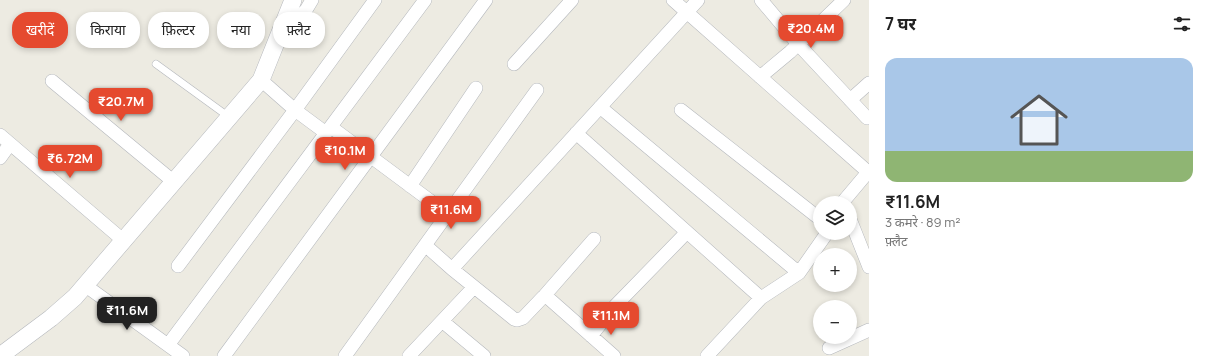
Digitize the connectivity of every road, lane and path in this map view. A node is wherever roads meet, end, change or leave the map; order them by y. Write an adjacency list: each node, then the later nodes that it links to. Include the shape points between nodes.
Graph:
1 (293, 0): 11 (street)
2 (312, 0): 12 (street)
3 (375, 0): 26 (street)
4 (426, 0): 30 (street)
5 (486, 0): 34 (street)
6 (572, 0): 17 (street)
7 (673, 0): 13 (street)
8 (698, 0): 13 (street)
9 (761, 0): 14 (street)
10 (844, 0): 14 (street)
11 (288, 12)
12 (304, 12)
13 (687, 12): 18 (street); 25 (street)
14 (798, 44): 18 (street); 24 (street)
15 (274, 48): 19 (street)
16 (156, 64): 28 (lane)
17 (514, 64)
18 (760, 77): 36 (street)
19 (261, 80): 26 (street); 28 (street)
20 (52, 81): 37 (street)
21 (869, 83): 24 (street)
22 (476, 88): 38 (street)
23 (537, 90): 40 (street)
24 (850, 100): 29 (street)
25 (600, 107): 31 (street); 51 (street)
26 (295, 110): 30 (street); 48 (street)
27 (680, 110): 41 (street)
28 (229, 117): 37 (street)
29 (867, 118)
30 (329, 130): 34 (street); 59 (street)
31 (576, 133): 42 (street); 50 (street)
32 (0, 135): 33 (street)
33 (10, 144): 35 (street); 46 (street)
34 (371, 156): 38 (street); 63 (street)
35 (0, 158)
36 (869, 172): 39 (street)
37 (174, 182): 46 (street)
38 (410, 186): 40 (street)
39 (848, 196)
40 (448, 214): 47 (street)
41 (813, 214)
42 (687, 232): 55 (street); 58 (street, via 615,306)
43 (857, 237): 49 (street)
44 (594, 239): 54 (street)
45 (822, 240): 51 (street)
46 (124, 241): 52 (street)
47 (425, 245): 50 (street); 64 (street)
48 (178, 266)
49 (869, 267)
50 (452, 269): 53 (street)
51 (798, 273): 55 (street)
52 (86, 286): 59 (street); 61 (street, via 51,318)
53 (474, 287): 54 (street, via 517,320 523,318); 56 (street)
54 (545, 295): 58 (street)
55 (761, 298): 68 (street)
56 (442, 321): 65 (street); 66 (street)
57 (869, 330): 60 (street)
58 (591, 336): 67 (street)
59 (168, 345): 62 (street)
60 (829, 348)
61 (1, 356)
62 (183, 356)
63 (224, 356)
64 (345, 356)
65 (409, 356)
66 (484, 356)
67 (614, 356)
68 (707, 356)

